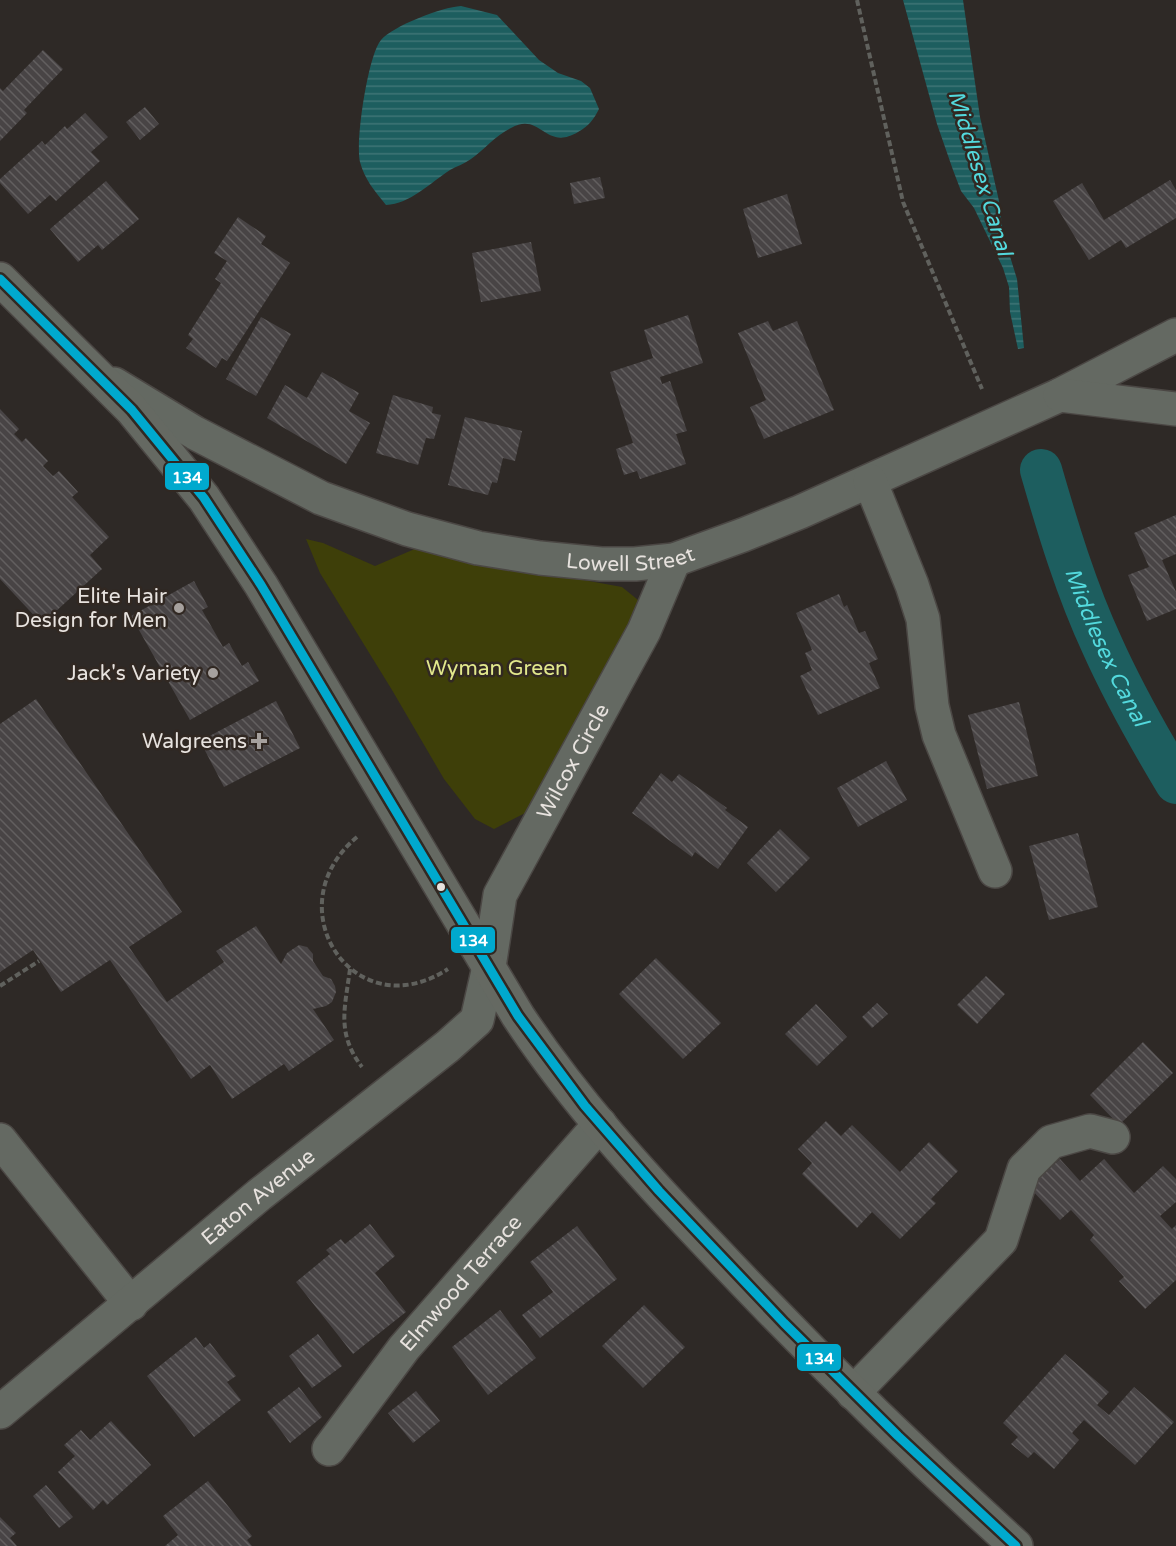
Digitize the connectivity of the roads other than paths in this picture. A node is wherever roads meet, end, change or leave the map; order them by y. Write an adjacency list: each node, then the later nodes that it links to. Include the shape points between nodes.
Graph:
1 (0, 279): 3 (main road)
2 (1176, 335): 4 (street, Lowell Street)
3 (93, 370): 7 (street, Lowell Street, via 195,433 321,498 407,529 478,548 540,558 601,564); 9 (main road, via 132,410 204,498)
4 (1060, 394): 5 (street); 6 (street, Lowell Street)
5 (1176, 410)
6 (870, 482): 7 (street, Lowell Street); 8 (street, via 923,619 939,735)
7 (674, 560): 9 (street, Wilcox Circle, via 648,624 500,895)
8 (995, 871)
9 (489, 967): 10 (main road, via 546,1058); 13 (street, Eaton Avenue, via 477,1020 259,1195)
10 (600, 1124): 14 (main road, via 736,1274); 16 (street, Elmwood Terrace, via 404,1348)
11 (1113, 1137): 14 (street, via 1090,1131 1051,1142 1024,1169 1001,1240)
12 (0, 1140): 13 (street)
13 (131, 1304): 15 (street, Eaton Avenue)
14 (854, 1393): 17 (main road)
15 (0, 1412)
16 (329, 1449)
17 (1016, 1546)

